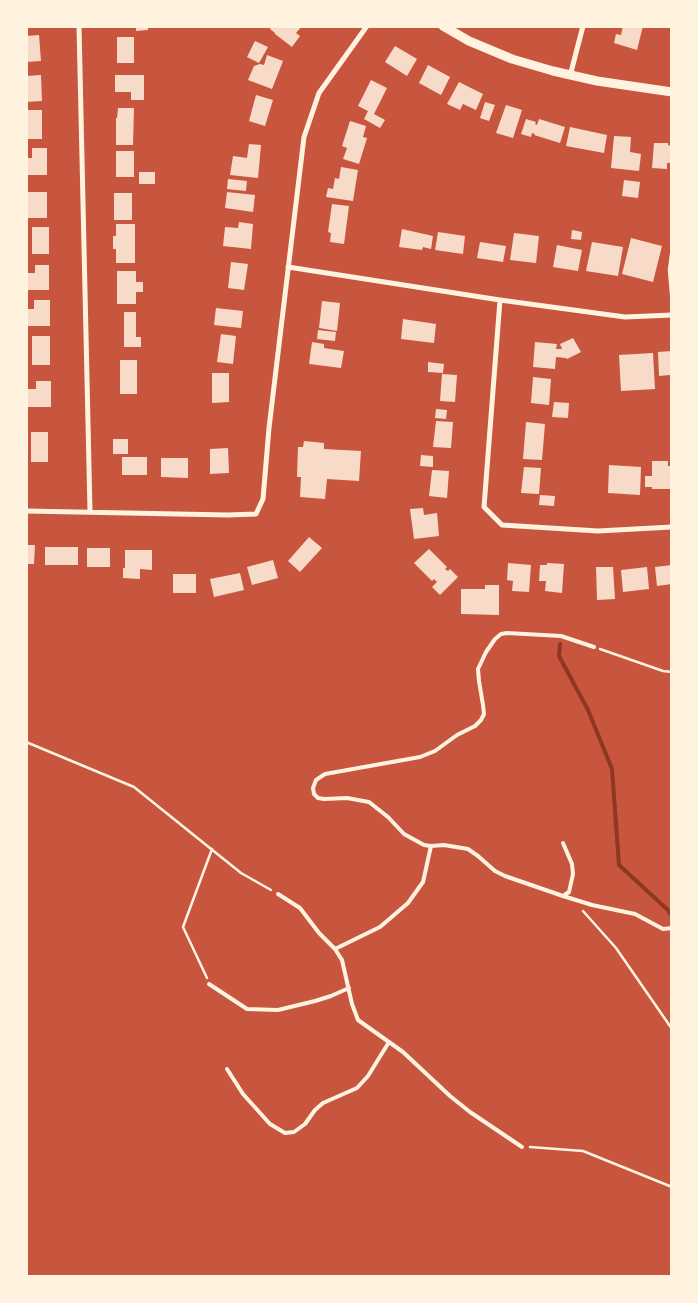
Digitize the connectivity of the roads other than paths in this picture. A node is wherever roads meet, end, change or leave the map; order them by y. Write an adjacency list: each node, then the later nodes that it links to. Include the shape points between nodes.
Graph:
1 (79, 26): 11 (street)
2 (366, 26): 7 (street, via 319,93 304,137)
3 (443, 26): 5 (street, via 512,59)
4 (583, 26): 5 (street)
5 (570, 76): 6 (street)
6 (672, 92)
7 (288, 267): 8 (street); 11 (street, via 263,499 256,514)
8 (500, 300): 9 (street, via 625,317); 12 (street, via 484,507 502,525 598,531)
9 (672, 315)
10 (26, 511): 11 (street)
11 (90, 512)
12 (672, 527)
13 (594, 647): 15 (lane, via 561,636 501,634 478,668 484,714 475,726 420,757 325,774 316,780 313,788 318,798 369,802 404,834)
14 (563, 843): 17 (lane, via 573,874 569,892)
15 (431, 846): 17 (lane, via 468,849 505,876); 19 (lane, via 422,882 408,903 380,928)
16 (278, 894): 19 (lane, via 300,908)
17 (562, 896): 18 (lane, via 635,914 665,930)
18 (672, 928)
19 (335, 949): 21 (lane, via 342,960)
20 (209, 984): 21 (lane, via 247,1009 278,1010)
21 (349, 988): 22 (lane, via 358,1020)
22 (389, 1042): 23 (lane, via 358,1088 323,1104 294,1132 285,1133 270,1124 243,1094); 24 (lane, via 450,1096)
23 (227, 1069)
24 (522, 1147)

